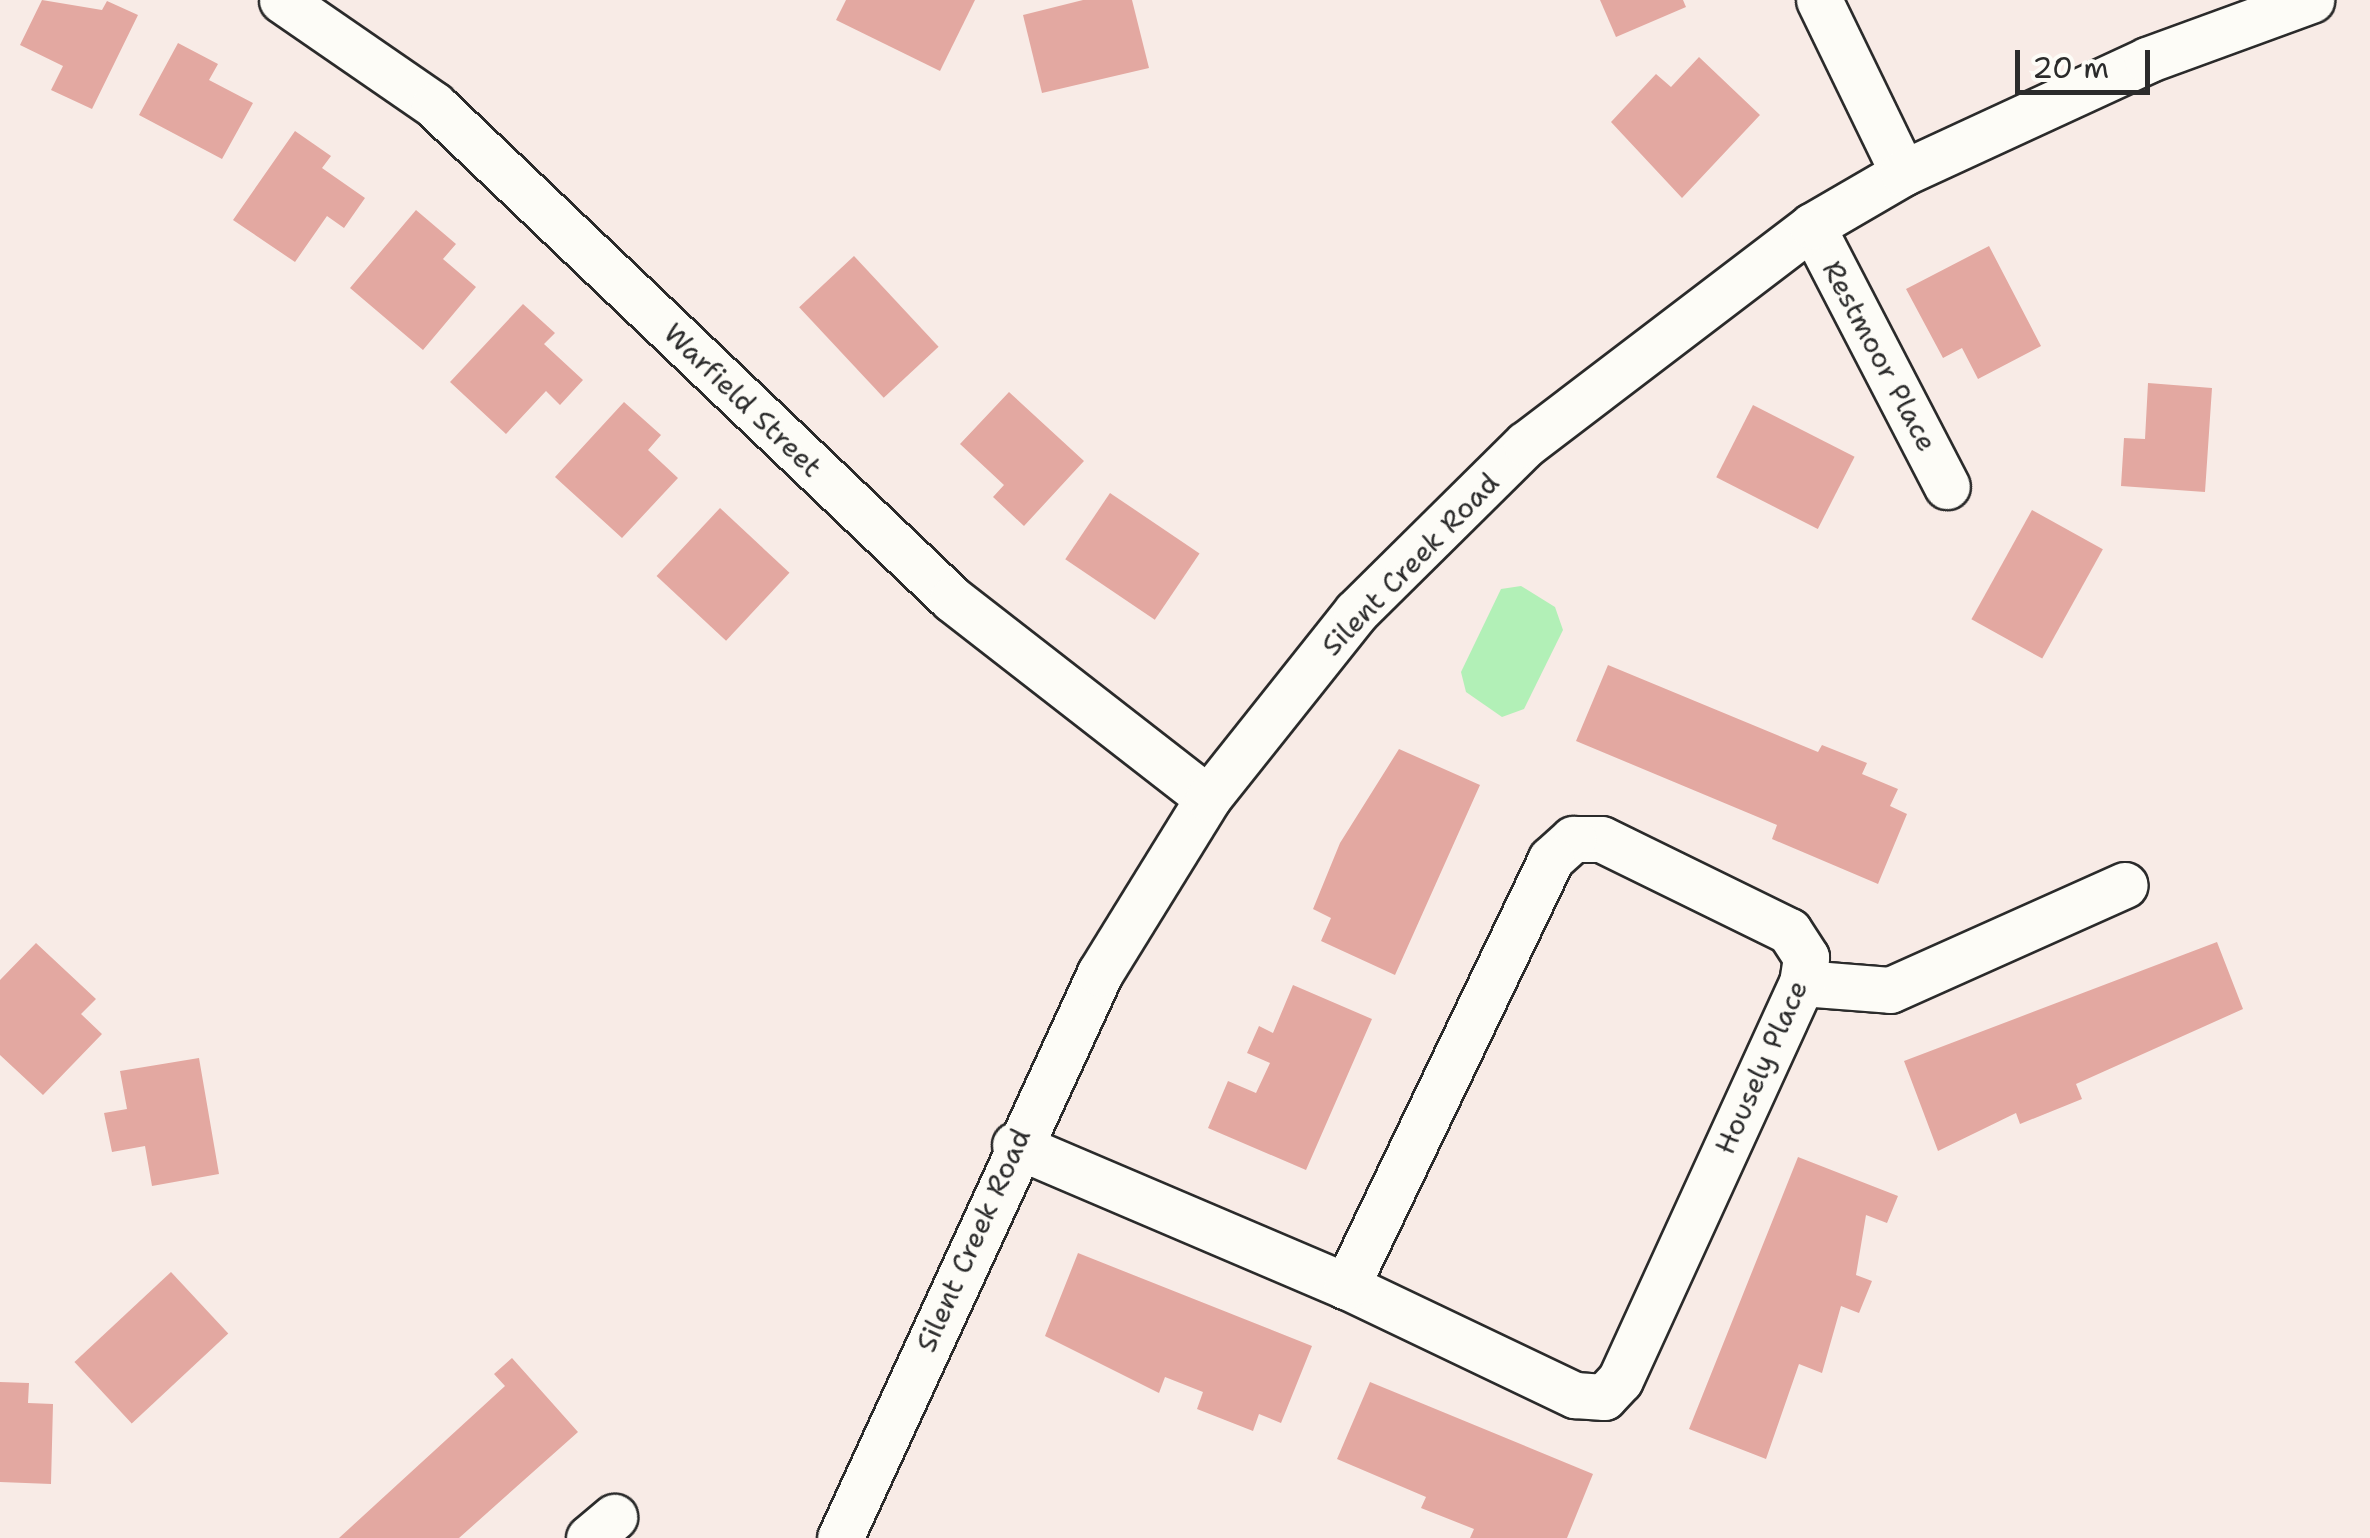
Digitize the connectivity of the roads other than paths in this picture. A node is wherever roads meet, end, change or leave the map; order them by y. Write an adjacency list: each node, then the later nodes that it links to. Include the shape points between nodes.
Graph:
1 (282, 0): 7 (street, Warfield Street, via 434,105 952,599)
2 (1819, 0): 4 (street)
3 (2311, 0): 4 (street, Silent Creek Road, via 2147,60)
4 (1902, 173): 5 (street, Silent Creek Road)
5 (1812, 226): 6 (street, Restmoor Place); 7 (street, Silent Creek Road, via 1526,444 1356,612)
6 (1948, 486)
7 (1208, 798): 10 (street, Silent Creek Road, via 1100,973)
8 (2125, 884): 9 (street, via 1890,990)
9 (1802, 983): 11 (street, Housely Place, via 1620,1380 1604,1397 1575,1396); 11 (street, Housely Place, via 1806,957 1789,931 1602,840 1572,840 1551,859)
10 (1015, 1145): 11 (street, Housely Place); 12 (street, Silent Creek Road)
11 (1346, 1286)
12 (840, 1538)

